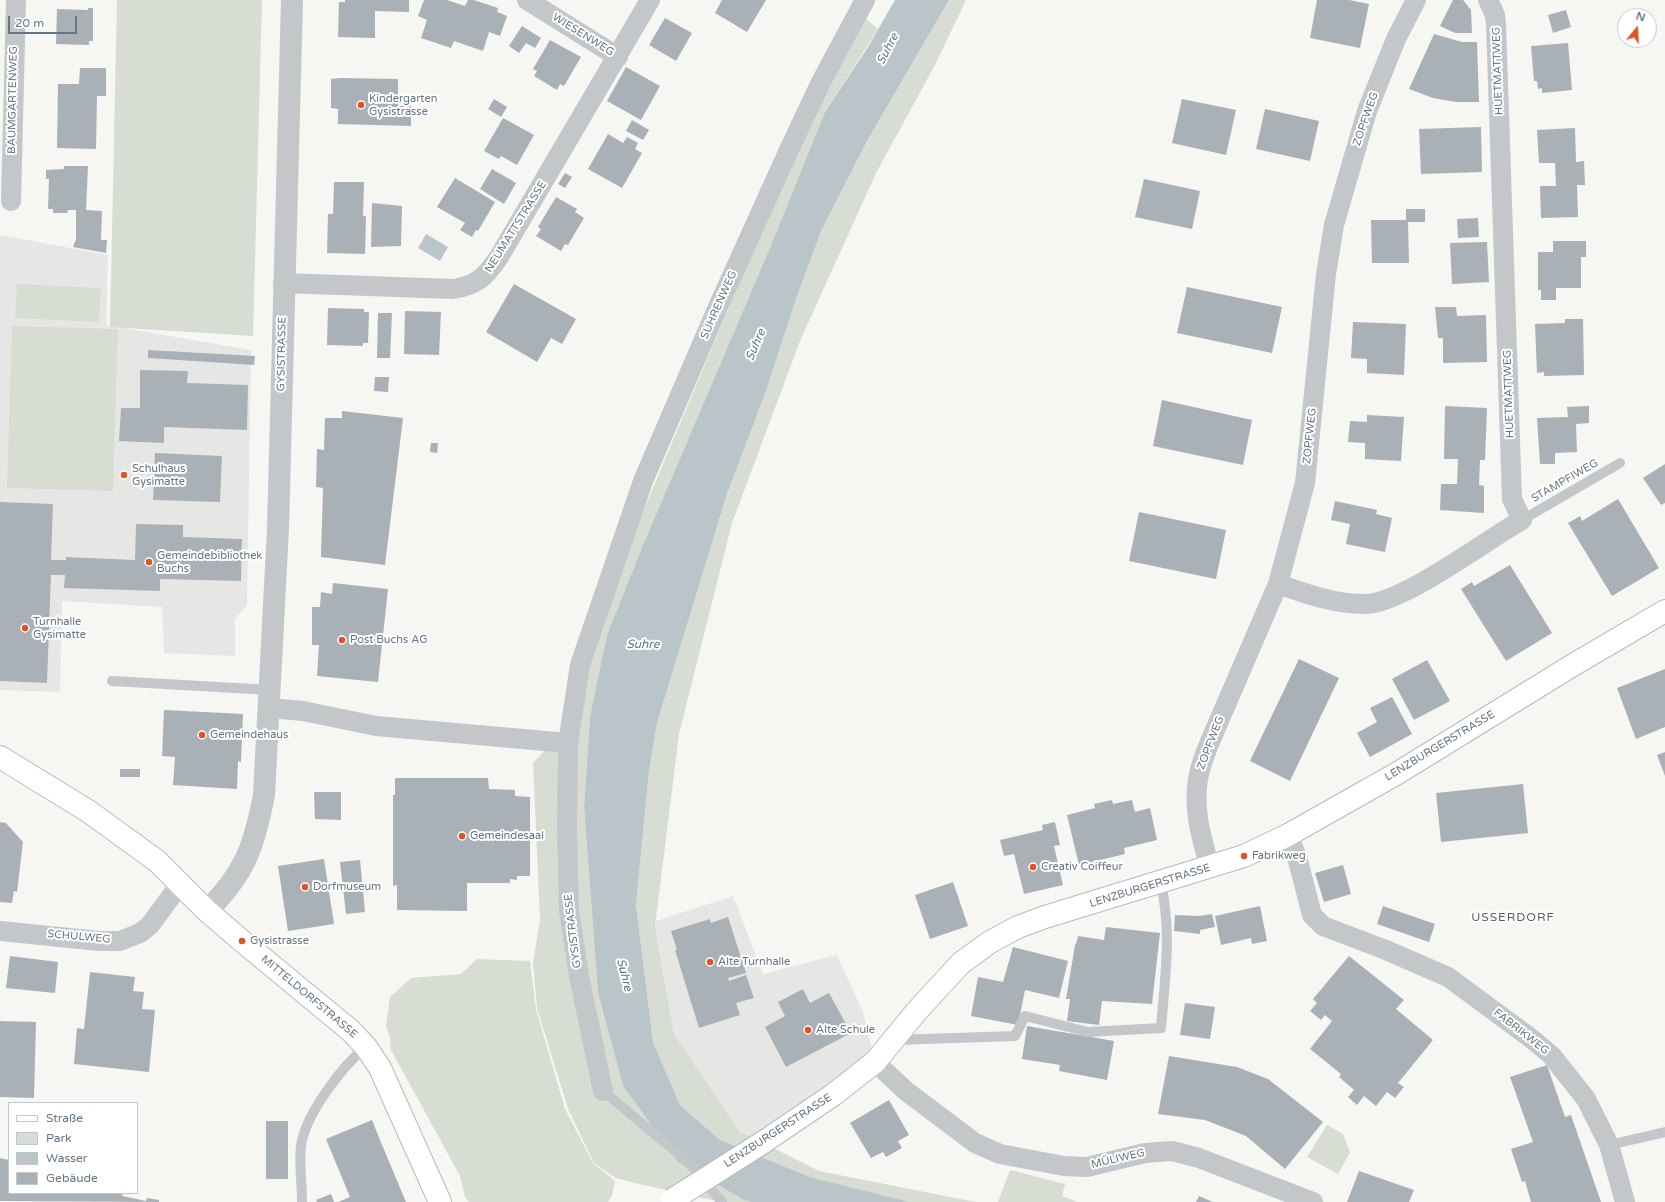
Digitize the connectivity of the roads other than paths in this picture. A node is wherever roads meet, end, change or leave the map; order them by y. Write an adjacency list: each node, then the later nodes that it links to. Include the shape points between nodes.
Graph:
1 (16, 0): 9 (street, BAUMGARTENWEG)
2 (292, 0): 10 (street, GYSISTRASSE)
3 (527, 0): 8 (street, WIESENWEG)
4 (650, 0): 8 (street, NEUMATTSTRASSE)
5 (865, 0): 15 (street, SUHRENWEG, via 805,117 718,307 643,481)
6 (1416, 0): 13 (street, ZOPFWEG, via 1396,39 1367,111 1334,225 1326,274 1306,483)
7 (1488, 0): 12 (street, HUETMATTWEG, via 1495,14 1496,24 1512,499)
8 (618, 57): 10 (street, NEUMATTSTRASSE, via 486,276 470,286 453,289)
9 (11, 201)
10 (283, 283): 17 (street, GYSISTRASSE, via 278,529)
11 (1620, 464): 12 (lane, STAMPFIWEG)
12 (1522, 520): 13 (street, via 1420,584 1391,598 1366,605 1326,600)
13 (1278, 584): 21 (street, ZOPFWEG, via 1199,770 1197,816)
14 (1665, 611): 20 (main road, LENZBURGERSTRASSE, via 1396,774)
15 (595, 620): 18 (street, GYSISTRASSE, via 576,683)
16 (112, 680): 17 (lane)
17 (270, 699): 18 (street, via 303,711 376,726); 24 (street, GYSISTRASSE, via 264,796 257,832 247,858 234,880)
18 (568, 743): 29 (street, GYSISTRASSE, via 566,828 569,911 579,976)
19 (0, 757): 23 (main road, MITTELDORFSTRASSE, via 107,824 157,861)
20 (1288, 835): 21 (main road, LENZBURGERSTRASSE, via 1244,856); 31 (street, FABRIKWEG, via 1297,857 1312,915 1323,926 1448,977 1532,1039 1552,1056 1586,1099)
21 (1210, 868): 22 (main road, LENZBURGERSTRASSE)
22 (1161, 883): 26 (main road, LENZBURGERSTRASSE, via 1045,917 1018,927 990,942 962,963); 26 (lane, via 1166,908 1168,943 1161,1028 1088,1032 1025,1016 1015,1036)
23 (181, 884): 24 (main road, MITTELDORFSTRASSE); 25 (street, SCHULWEG, via 150,925 125,940 99,941)
24 (207, 910): 27 (main road, MITTELDORFSTRASSE, via 351,1031)
25 (0, 931)
26 (893, 1040): 28 (main road, LENZBURGERSTRASSE)
27 (366, 1047): 33 (lane, via 353,1058 317,1107 304,1133 301,1148); 34 (main road, MITTELDORFSTRASSE, via 380,1068)
28 (875, 1062): 32 (main road, LENZBURGERSTRASSE, bridge, via 833,1095); 36 (street, MÜLIWEG, via 906,1091 975,1143 1000,1154 1064,1166 1087,1167 1145,1153 1172,1151 1200,1158)
29 (603, 1091): 35 (lane, via 688,1162)
30 (1665, 1132): 31 (lane)
31 (1609, 1145): 37 (street, FABRIKWEG)
32 (670, 1201)
33 (302, 1202)
34 (440, 1202)
35 (722, 1202)
36 (1313, 1202)
37 (1625, 1202)

